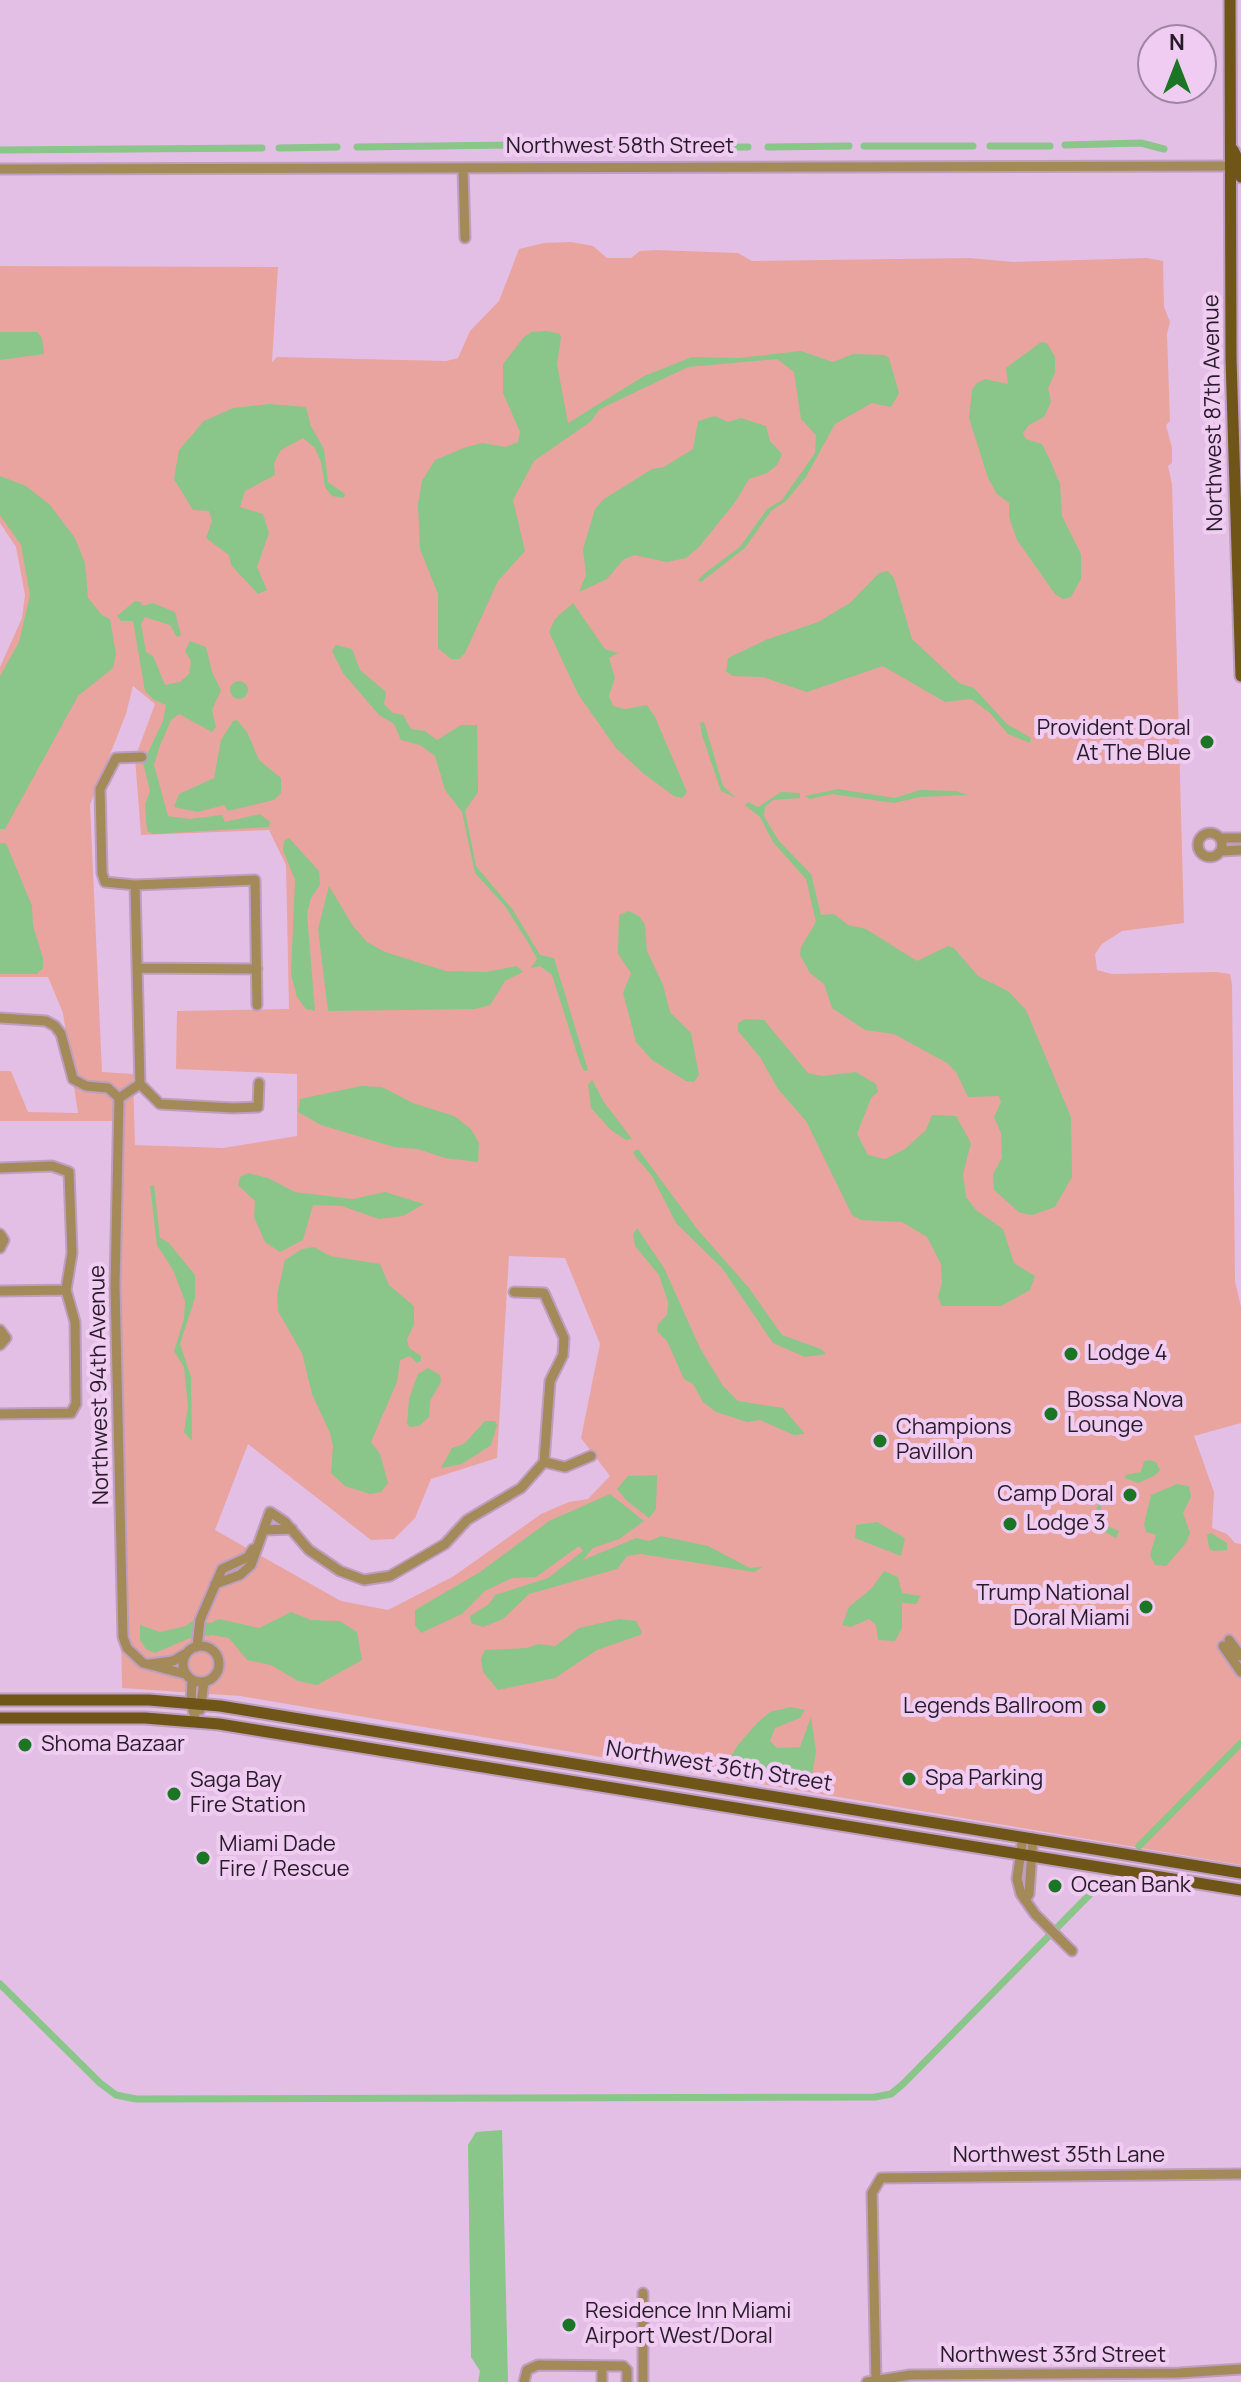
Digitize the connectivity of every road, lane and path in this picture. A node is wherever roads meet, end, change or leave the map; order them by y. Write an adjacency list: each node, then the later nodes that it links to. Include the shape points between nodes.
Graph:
1 (1230, 0): 2 (main road, Northwest 87th Avenue)
2 (1235, 166): 3 (street, Northwest 58th Street); 5 (main road, Northwest 87th Avenue); 7 (main road, Northwest 87th Avenue)
3 (463, 168): 4 (street, Northwest 58th Street); 6 (street)
4 (0, 169)
5 (1241, 177)
6 (465, 238)
7 (1236, 358): 8 (main road, Northwest 87th Avenue)
8 (1239, 552): 9 (main road, Northwest 87th Avenue)
9 (1241, 661): 10 (main road, Northwest 87th Avenue)
10 (1241, 676)
11 (142, 757): 16 (street, via 116,758 100,789 105,882)
12 (1220, 838): 13 (street); 15 (street); 15 (street, via 1207,833 1197,845 1207,857)
13 (1241, 838)
14 (1241, 850): 15 (street)
15 (1221, 851)
16 (135, 885): 17 (street); 18 (street, via 255,880)
17 (137, 968): 18 (street); 22 (street)
18 (257, 969): 19 (street)
19 (257, 1005)
20 (0, 1018): 23 (street, via 55,1026 73,1079 108,1088)
21 (259, 1083): 22 (street, via 258,1107 233,1108 160,1104)
22 (140, 1084): 23 (street)
23 (119, 1098): 40 (street, Northwest 94th Avenue, via 115,1286 123,1637)
24 (0, 1168): 27 (street, via 52,1166 69,1172 72,1253)
25 (0, 1234): 26 (street)
26 (0, 1248)
27 (66, 1290): 28 (street); 32 (street, via 75,1322 75,1409 63,1414)
28 (0, 1291)
29 (514, 1292): 34 (street, via 544,1293 564,1338 563,1355 550,1381)
30 (0, 1330): 31 (street, via 6,1338)
31 (0, 1345)
32 (0, 1414)
33 (591, 1456): 34 (street, via 565,1467)
34 (544, 1462): 35 (street, via 521,1488 467,1520 445,1544 390,1576 364,1580 340,1571 309,1550)
35 (292, 1529): 36 (street); 36 (street, via 270,1512)
36 (264, 1530): 37 (street, via 251,1565 215,1584 200,1620)
37 (198, 1643): 38 (street); 43 (street, via 214,1651 219,1662 217,1673)
38 (187, 1653): 40 (street, via 173,1661); 42 (street, via 183,1664)
39 (1241, 1656): 41 (street, via 1226,1643)
40 (143, 1663): 42 (street)
41 (1241, 1672)
42 (189, 1677): 43 (street); 47 (street)
43 (204, 1682): 47 (street)
44 (108, 1699): 46 (main road, Northwest 36th Street); 47 (main road, Northwest 36th Street); 48 (main road)
45 (0, 1700): 46 (main road, Northwest 36th Street)
46 (30, 1700): 49 (main road)
47 (197, 1703): 50 (street); 51 (main road, Northwest 36th Street)
48 (108, 1717): 49 (main road, Northwest 36th Street); 50 (main road, Northwest 36th Street)
49 (6, 1718)
50 (196, 1721): 53 (main road, Northwest 36th Street)
51 (379, 1732): 52 (main road, Northwest 36th Street); 53 (main road)
52 (462, 1745): 54 (main road, Northwest 36th Street); 55 (main road)
53 (376, 1749): 55 (main road, Northwest 36th Street)
54 (559, 1761): 56 (main road, Northwest 36th Street); 57 (main road)
55 (458, 1762): 57 (main road, Northwest 36th Street)
56 (650, 1776): 58 (main road); 59 (main road, Northwest 36th Street)
57 (555, 1778): 58 (main road, Northwest 36th Street)
58 (647, 1793): 60 (main road, Northwest 36th Street)
59 (836, 1806): 60 (main road); 61 (main road, Northwest 36th Street)
60 (832, 1824): 62 (main road, Northwest 36th Street)
61 (1028, 1838): 62 (street); 63 (main road, Northwest 36th Street)
62 (1025, 1855): 66 (main road, Northwest 36th Street); 69 (street, via 1025,1900)
63 (1166, 1860): 64 (main road, Northwest 36th Street); 66 (main road)
64 (1189, 1864): 65 (main road, Northwest 36th Street); 67 (main road)
65 (1241, 1873)
66 (1143, 1874): 67 (main road, Northwest 36th Street)
67 (1160, 1877): 68 (main road, Northwest 36th Street)
68 (1241, 1890)
69 (1072, 1951)
70 (1241, 2174): 75 (street, Northwest 35th Lane, via 891,2175 878,2180 872,2193)
71 (643, 2293): 79 (street)
72 (602, 2366): 76 (street, via 534,2366); 77 (street); 78 (street, via 625,2367)
73 (1241, 2369): 74 (street, Northwest 33rd Street, via 1024,2374)
74 (1006, 2379): 75 (street, Northwest 33rd Street, via 910,2375)
75 (873, 2381)
76 (524, 2382)
77 (602, 2382)
78 (627, 2382)
79 (643, 2382)

